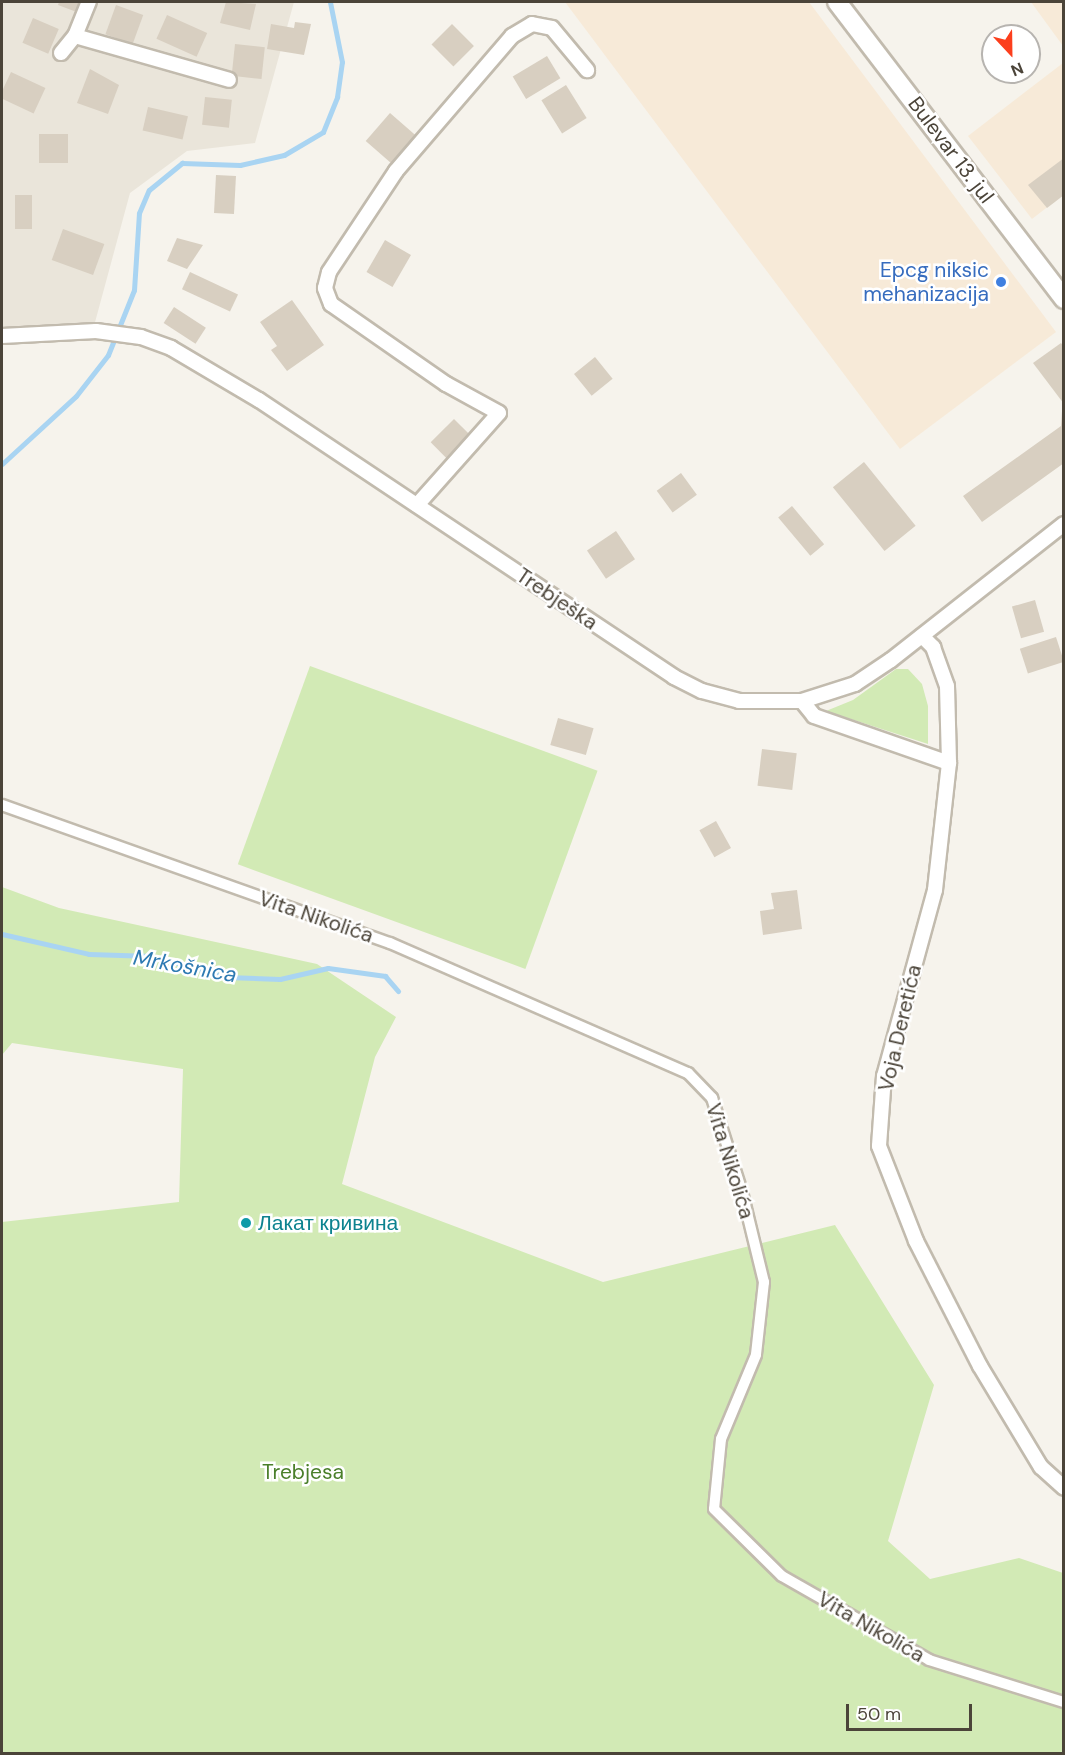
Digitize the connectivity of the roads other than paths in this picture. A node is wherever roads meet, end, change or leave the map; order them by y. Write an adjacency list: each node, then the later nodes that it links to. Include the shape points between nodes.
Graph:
1 (89, 2): 3 (street)
2 (837, 2): 7 (street, Bulevar 13. jul)
3 (75, 36): 4 (street); 6 (street)
4 (61, 53)
5 (587, 70): 9 (street, via 552,28 532,24 512,36 396,171 329,272 325,288 331,304 446,384 499,413)
6 (229, 80)
7 (1064, 299)
8 (2, 336): 9 (street, Trebješka, via 96,331 141,337 171,348)
9 (417, 505): 12 (street, Trebješka, via 688,685 739,701)
10 (1064, 524): 11 (street, Trebješka)
11 (922, 636): 12 (street, Trebješka, via 855,684); 13 (street, Voja Deretića, via 933,647 947,686)
12 (802, 701): 13 (street, via 814,716)
13 (949, 763): 15 (street, Voja Deretića, via 935,890 884,1076 879,1146 916,1241 981,1366 1041,1467)
14 (2, 805): 16 (street, Vita Nikolića, via 381,940 688,1073 712,1098 764,1282 756,1355 721,1439 714,1509 782,1576 929,1660)
15 (1064, 1488)
16 (1064, 1702)

